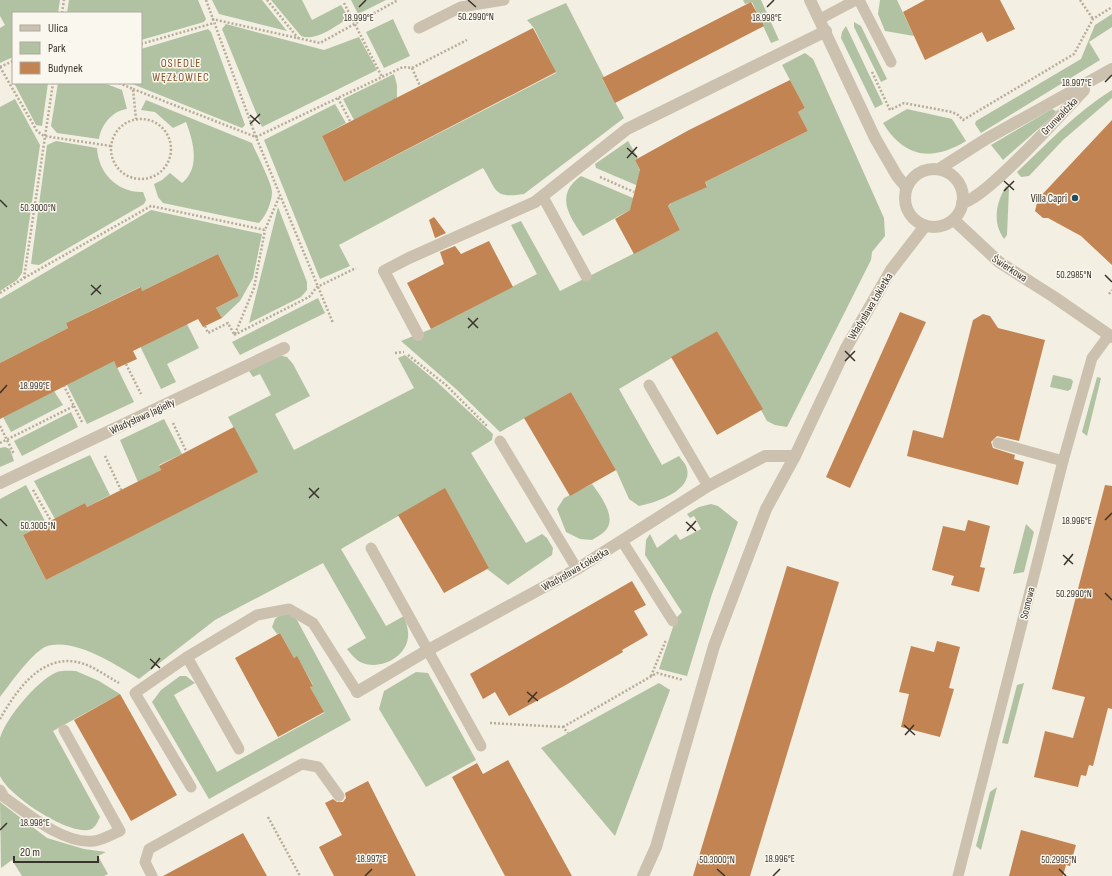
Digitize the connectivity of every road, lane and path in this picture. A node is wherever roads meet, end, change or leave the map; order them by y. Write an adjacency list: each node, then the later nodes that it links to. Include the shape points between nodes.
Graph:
1 (64, 0): 11 (path)
2 (206, 0): 12 (path)
3 (267, 0): 19 (path)
4 (398, 0): 16 (path)
5 (504, 0): 17 (lane, via 461,7)
6 (810, 0): 13 (street)
7 (858, 0): 13 (lane); 23 (lane)
8 (1080, 0): 14 (path)
9 (344, 3): 16 (path)
10 (1112, 7): 14 (path)
11 (62, 12)
12 (212, 19): 15 (path); 19 (path)
13 (820, 19): 18 (street)
14 (1093, 19): 35 (path, via 1074,54 963,120 952,112 904,103)
15 (214, 23): 21 (path); 39 (path)
16 (354, 24): 19 (path, via 320,43); 28 (path)
17 (419, 28)
18 (826, 31): 41 (street, via 627,129); 43 (street, via 875,138 896,176)
19 (298, 38)
20 (467, 40): 25 (path)
21 (142, 44)
22 (12, 61): 24 (path)
23 (890, 62)
24 (0, 67): 27 (path)
25 (412, 68): 28 (path, via 403,67); 32 (path)
26 (1112, 69): 29 (street)
27 (1, 72): 38 (path, via 37,131)
28 (382, 76): 34 (path)
29 (1093, 81): 42 (street, Grunwaldzka, via 986,139); 47 (street, Grunwaldzka, via 998,179 969,202)
30 (53, 84): 38 (path)
31 (120, 84): 33 (path)
32 (420, 86)
33 (133, 90): 36 (path); 39 (path)
34 (338, 98): 37 (path); 39 (path)
35 (890, 110)
36 (136, 119): 40 (path, via 119,128 113,136); 40 (path, via 156,122 164,128 169,137 170,156 163,169 151,178 131,177 115,165)
37 (350, 121)
38 (44, 136): 40 (path); 53 (path)
39 (256, 137): 45 (path)
40 (111, 146)
41 (582, 165): 44 (path, via 591,173); 46 (street)
42 (939, 169): 43 (street, via 922,171 912,178); 47 (street, via 957,181 963,194)
43 (906, 187): 49 (street, via 906,207 913,219)
44 (634, 192)
45 (280, 195): 50 (path); 54 (path)
46 (543, 197): 52 (lane); 61 (street, via 384,271)
47 (962, 203): 48 (street)
48 (954, 220): 49 (street, via 942,226); 62 (street, Świerkowa, via 999,262)
49 (925, 226): 77 (street, Władysława Łokietka, via 891,270 846,348)
50 (265, 230): 53 (path, via 151,206); 60 (path, via 254,288)
51 (356, 268): 54 (path)
52 (586, 276)
53 (24, 278): 56 (path)
54 (317, 287): 58 (path); 60 (path, via 309,297)
55 (1112, 290): 57 (path)
56 (0, 293)
57 (1109, 294)
58 (333, 323)
59 (205, 326): 60 (path, via 208,333 228,323)
60 (234, 335)
61 (418, 335)
62 (1110, 336): 78 (lane, Sosnowa, via 1092,358)
63 (284, 348): 68 (street, Władysława Jagiełły)
64 (396, 353): 73 (path, via 403,351 446,385)
65 (126, 364): 69 (path)
66 (649, 385): 81 (lane)
67 (64, 386): 72 (path, via 74,406)
68 (164, 405): 69 (street, Władysława Jagiełły); 76 (path)
69 (149, 412): 71 (street, Władysława Jagiełły)
70 (0, 426): 72 (path)
71 (96, 438): 79 (street, Władysława Jagiełły); 82 (path)
72 (7, 440): 74 (path); 79 (path)
73 (500, 440): 86 (lane)
74 (0, 443)
75 (998, 443): 78 (lane)
76 (186, 451)
77 (794, 456): 81 (street, Władysława Łokietka, via 765,456); 91 (street, Władysława Łokietka, via 766,509 714,646)
78 (1063, 461): 108 (lane, Sosnowa)
79 (24, 472): 80 (street, Władysława Jagiełły); 83 (path)
80 (0, 483)
81 (708, 486): 84 (street, Władysława Łokietka)
82 (121, 490)
83 (51, 521)
84 (622, 541): 86 (street, Władysława Łokietka); 87 (lane)
85 (371, 548): 88 (lane)
86 (577, 569): 88 (street, Władysława Łokietka)
87 (673, 621): 90 (path)
88 (428, 650): 93 (street, Władysława Łokietka); 95 (lane)
89 (187, 657): 92 (lane); 93 (lane, via 257,616 289,609 313,623); 100 (lane)
90 (651, 676): 91 (path, via 657,673); 96 (path)
91 (703, 685): 107 (street, Władysława Łokietka, via 656,847)
92 (135, 692): 94 (path, via 84,664 68,661 51,664 29,677); 101 (lane)
93 (357, 692)
94 (0, 719)
95 (468, 722): 96 (path); 99 (lane)
96 (563, 727): 98 (path)
97 (64, 730): 102 (lane, via 120,831 94,841 72,838 47,827 4,797)
98 (568, 733)
99 (481, 746)
100 (239, 749)
101 (190, 787)
102 (0, 790)
103 (339, 796): 105 (lane, via 318,767 302,764 149,849 145,862)
104 (268, 817): 106 (path)
105 (152, 876)
106 (300, 876)
107 (643, 876)
108 (958, 876)

